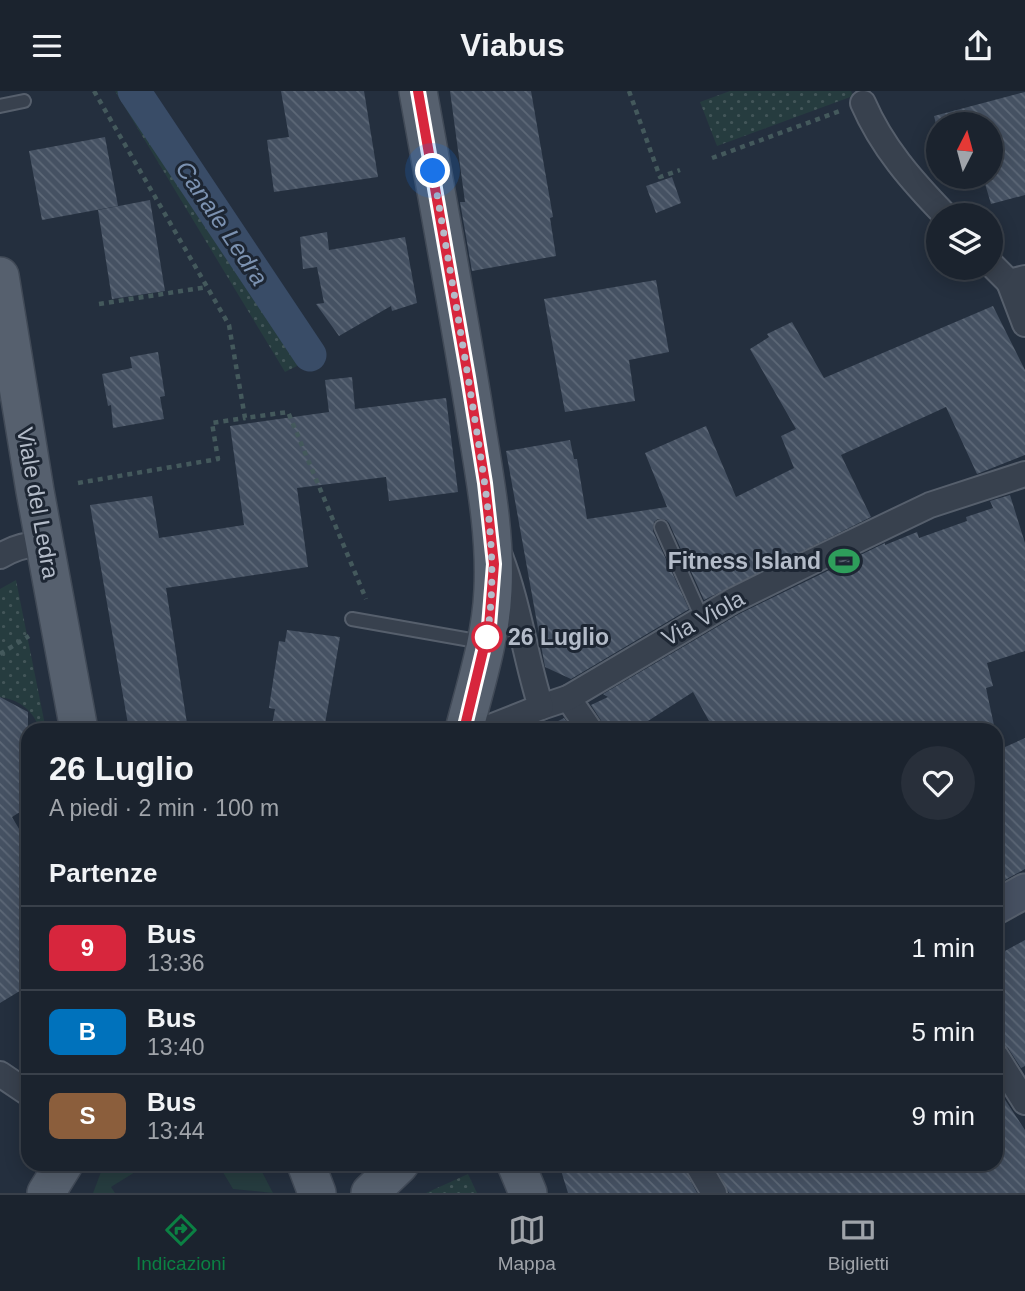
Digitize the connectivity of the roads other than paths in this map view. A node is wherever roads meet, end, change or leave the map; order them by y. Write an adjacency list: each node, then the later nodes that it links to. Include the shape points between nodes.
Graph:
1 (418, 91): 11 (main road)
2 (24, 101): 4 (lane)
3 (863, 103): 5 (street, via 892,156)
4 (0, 106)
5 (934, 203)
6 (0, 276): 12 (main road, Viale del Ledra)
7 (1017, 280): 8 (street)
8 (1025, 324)
9 (1025, 474): 14 (street, Via Viola, via 930,505)
10 (661, 527): 14 (lane)
11 (491, 535): 16 (main road, via 493,589); 18 (street, via 513,588)
12 (46, 546): 13 (street, via 19,547); 19 (main road, Viale del Ledra)
13 (0, 556)
14 (702, 618): 17 (street, Via Viola)
15 (352, 619): 16 (lane)
16 (486, 642): 20 (main road)
17 (568, 698): 18 (street, Via Viola); 22 (street)
18 (541, 707): 21 (street, Via Viola)
19 (78, 723)
20 (466, 723)
21 (501, 723)
22 (585, 723)
23 (1025, 891): 24 (street)
24 (1003, 903)
25 (1003, 1067): 28 (street)
26 (0, 1074): 27 (street)
27 (21, 1088)
28 (1025, 1101)
29 (60, 1171): 35 (main road)
30 (62, 1171): 36 (main road)
31 (309, 1171): 37 (main road)
32 (393, 1171): 38 (main road)
33 (519, 1171): 39 (main road)
34 (701, 1171): 40 (street)
35 (46, 1193)
36 (54, 1193)
37 (317, 1193)
38 (370, 1193)
39 (528, 1193)
40 (714, 1193)

